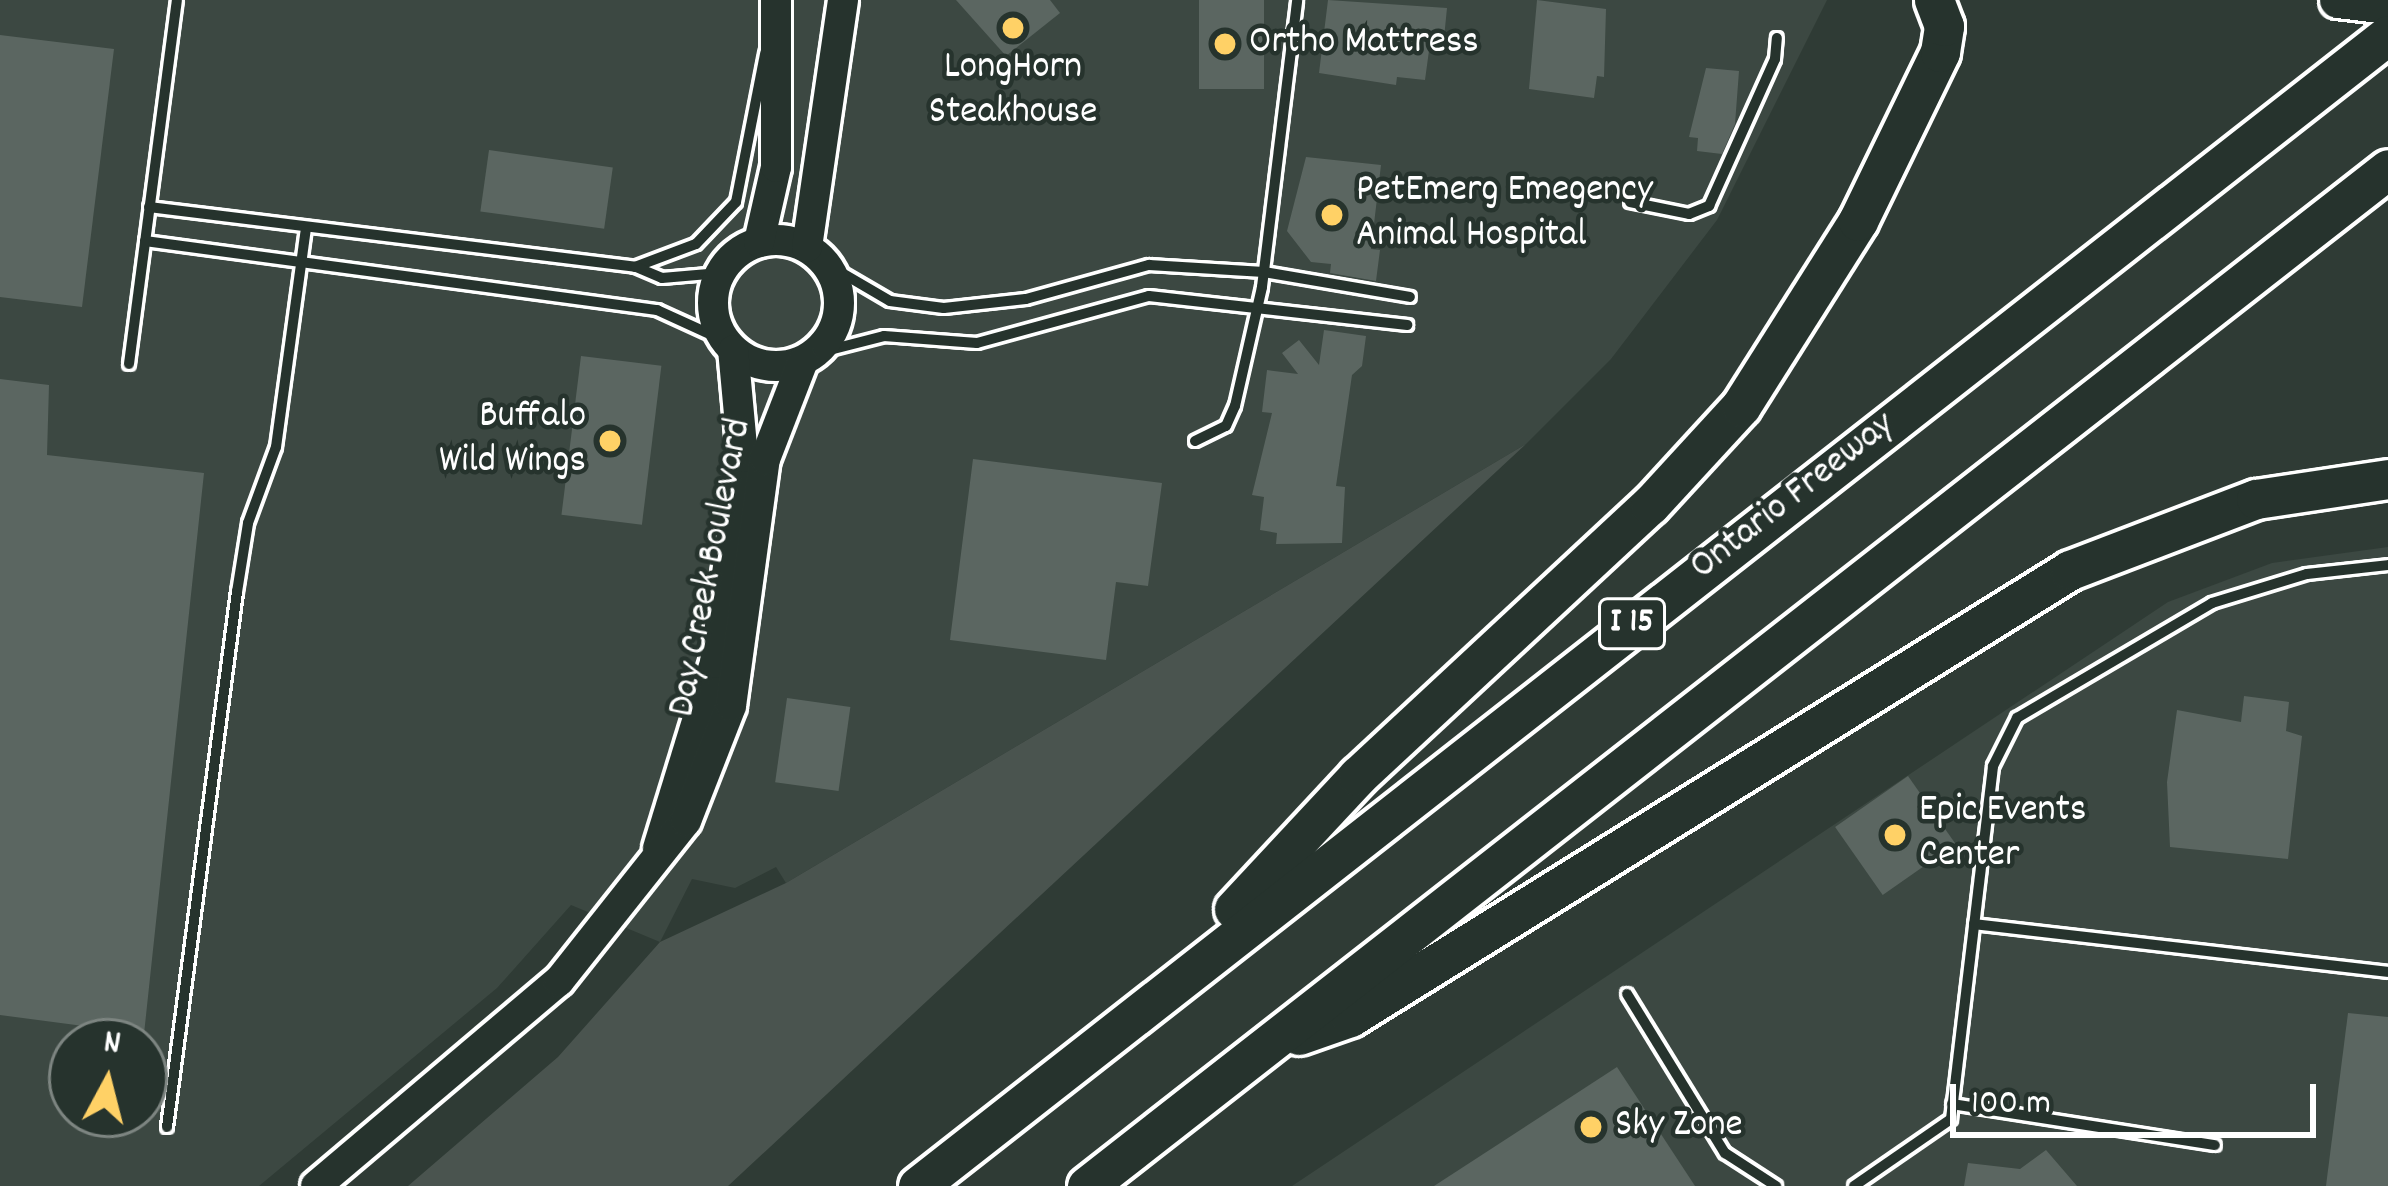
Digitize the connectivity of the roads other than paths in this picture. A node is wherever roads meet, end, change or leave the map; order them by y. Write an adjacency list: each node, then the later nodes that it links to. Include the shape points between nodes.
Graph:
1 (177, 0): 15 (lane)
2 (776, 0): 9 (street)
3 (843, 0): 19 (street)
4 (1297, 0): 22 (lane)
5 (1934, 0): 37 (highway, via 1944,26 1940,52 1858,221 1741,406 1650,505 1358,776)
6 (2338, 0): 7 (main road)
7 (2388, 7)
8 (2388, 22): 12 (highway)
9 (770, 33): 18 (street, via 776,167); 21 (lane, via 736,202 696,244)
10 (2388, 35): 12 (highway, Ontario Freeway / I 15)
11 (1777, 38): 14 (lane, via 1775,59 1709,206 1689,214)
12 (2349, 65): 37 (highway, Ontario Freeway / I 15)
13 (2388, 169): 38 (highway)
14 (1630, 202)
15 (149, 207): 16 (lane); 17 (lane)
16 (306, 228): 20 (lane); 21 (lane)
17 (145, 241): 20 (lane); 29 (lane)
18 (759, 242): 19 (street); 23 (street)
19 (816, 255): 22 (lane, via 890,301 944,308 1006,303 1149,265); 28 (street, via 836,280 837,321)
20 (302, 262): 27 (lane, via 657,310); 40 (lane, via 275,447 248,523 237,592)
21 (635, 267): 23 (lane, via 662,278)
22 (1264, 272): 24 (lane); 25 (lane)
23 (720, 273): 27 (street, via 712,308)
24 (1410, 297)
25 (1256, 307): 26 (lane); 28 (lane, via 1149,296 977,343 884,336); 30 (lane, via 1226,426)
26 (1406, 326)
27 (729, 345): 28 (street, via 766,365); 33 (street, Day Creek Boulevard, via 743,457 717,647)
28 (808, 357): 33 (street, Day Creek Boulevard, via 765,459 731,706 686,821)
29 (129, 364)
30 (1195, 441)
31 (2388, 479): 38 (highway, via 2256,499 2070,570 1350,1017)
32 (2388, 565): 34 (lane, via 2307,574 2212,603 2017,718 1994,766)
33 (658, 848): 42 (street, Day Creek Boulevard, via 559,980)
34 (1974, 924): 35 (lane); 39 (lane)
35 (2388, 972)
36 (1627, 994): 45 (lane, via 1725,1154)
37 (1149, 1000): 43 (highway, Ontario Freeway / I 15)
38 (1266, 1047): 44 (highway)
39 (1952, 1104): 41 (lane); 46 (lane, via 1942,1130)
40 (168, 1119)
41 (2215, 1145)
42 (316, 1186)
43 (918, 1186)
44 (1087, 1186)
45 (1776, 1186)
46 (1854, 1186)

